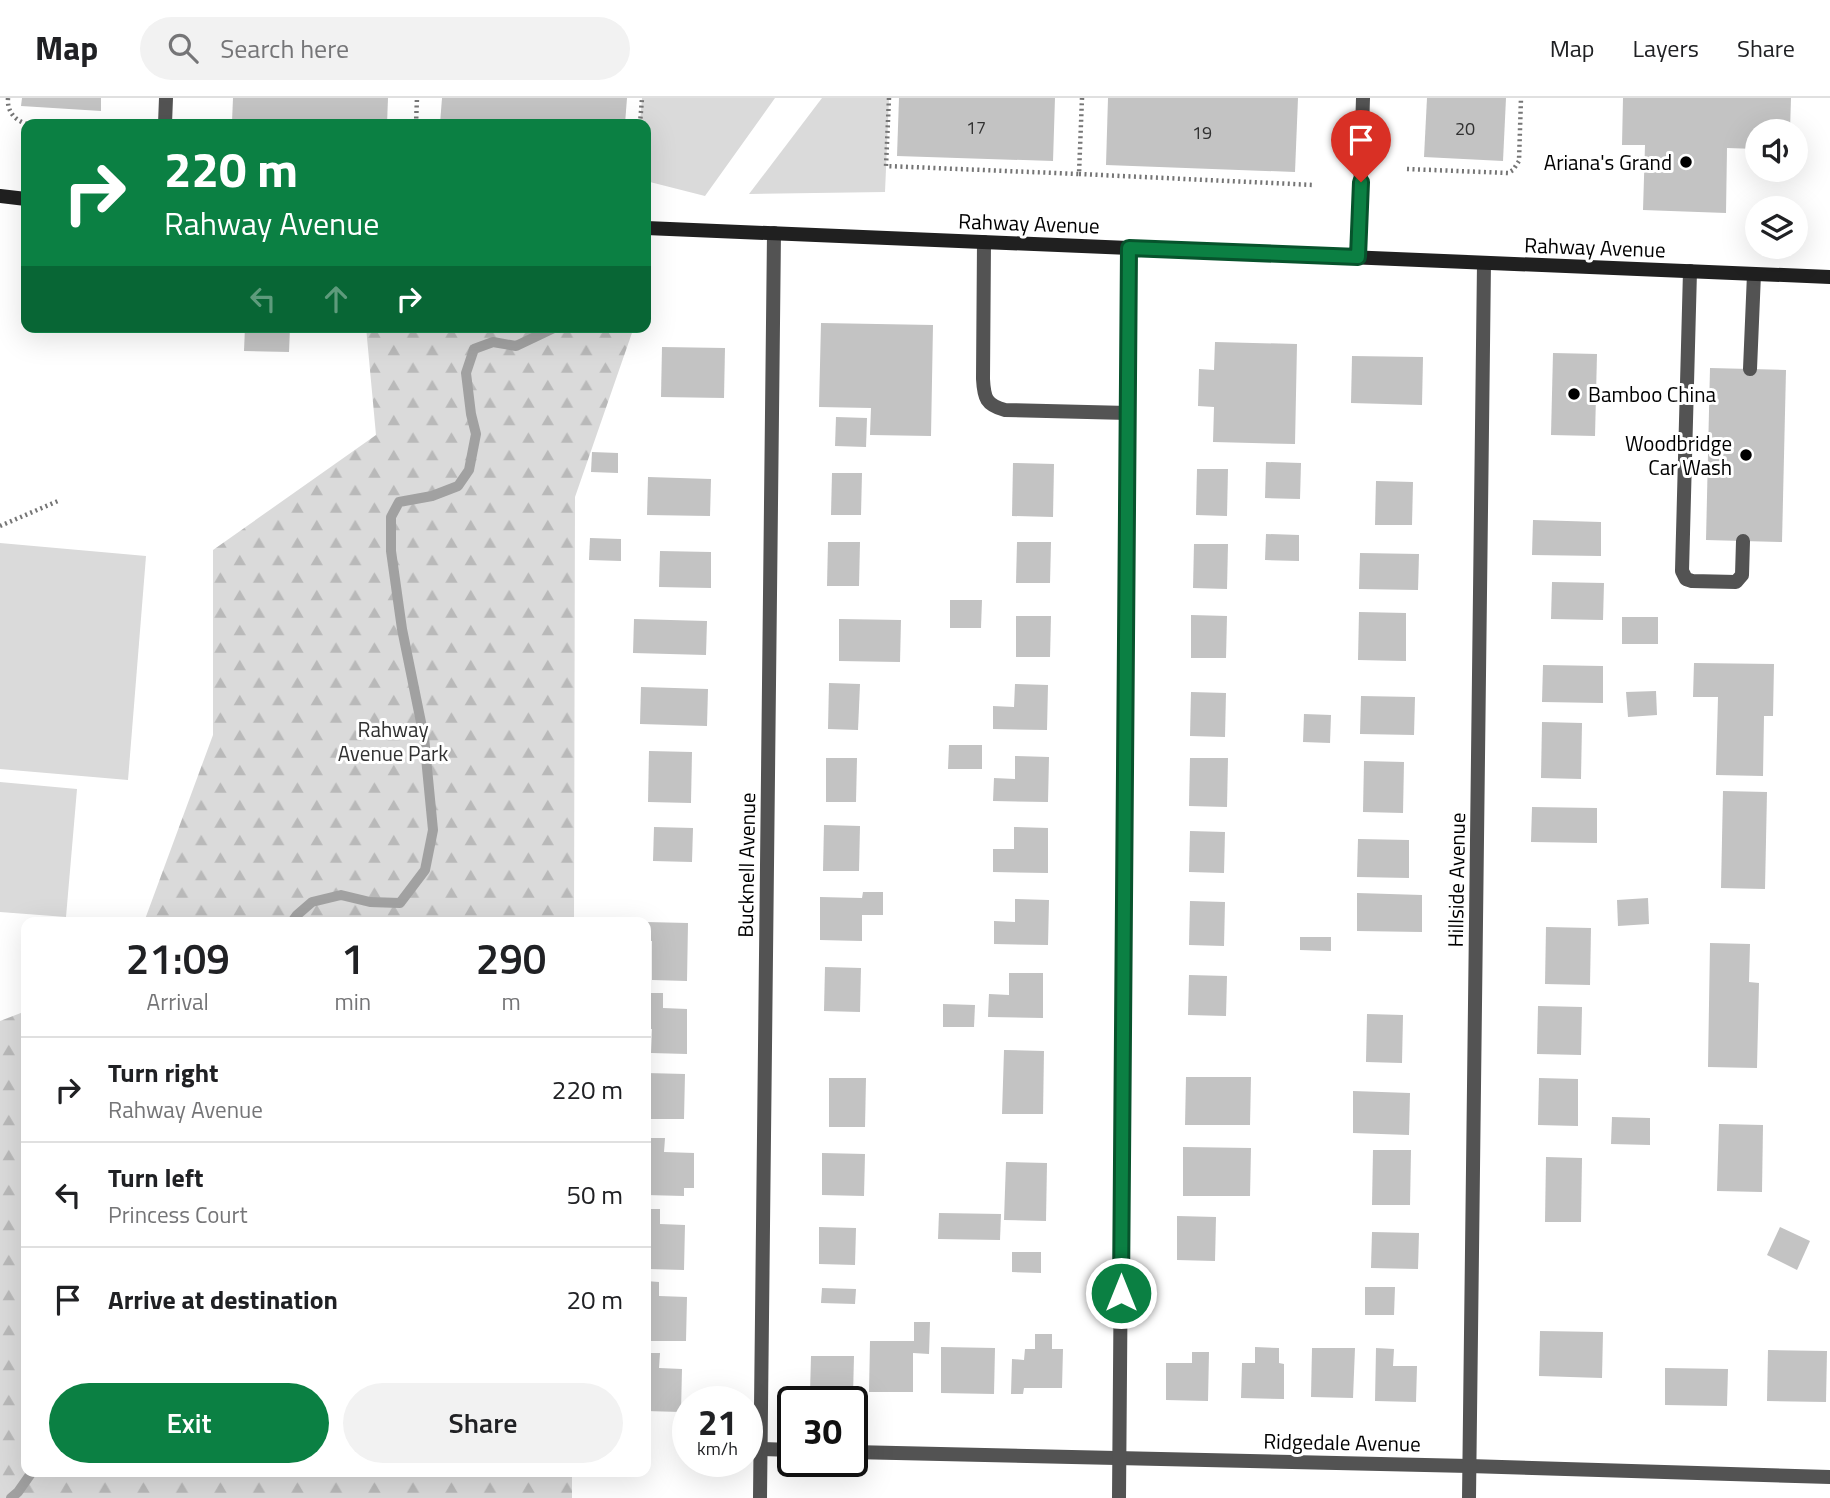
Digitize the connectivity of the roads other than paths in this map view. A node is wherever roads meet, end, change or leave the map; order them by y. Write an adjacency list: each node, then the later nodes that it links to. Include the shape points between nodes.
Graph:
1 (166, 98): 3 (street)
2 (1363, 98): 10 (street)
3 (165, 119)
4 (0, 196): 5 (street)
5 (21, 198)
6 (651, 228): 7 (street, Rahway Avenue)
7 (774, 233): 8 (street, Rahway Avenue); 18 (street, Bucknell Avenue)
8 (984, 242): 9 (street, Rahway Avenue); 16 (street, via 983,393 988,402 1006,410)
9 (1129, 248): 10 (street, Rahway Avenue); 16 (street)
10 (1358, 257): 11 (street, Rahway Avenue)
11 (1485, 263): 12 (street, Rahway Avenue); 21 (street, Hillside Avenue)
12 (1690, 271): 13 (street, Rahway Avenue); 17 (street, via 1682,571 1686,579 1737,582 1742,575)
13 (1754, 274): 14 (street, Rahway Avenue); 15 (street)
14 (1830, 277)
15 (1750, 369)
16 (1128, 413): 20 (street)
17 (1743, 541)
18 (761, 1386)
19 (868, 1451): 20 (street, Ridgedale Avenue)
20 (1120, 1458): 21 (street, Ridgedale Avenue); 25 (street)
21 (1469, 1466): 23 (street, Ridgedale Avenue); 26 (street, Hillside Avenue)
22 (760, 1477): 24 (street, Bucknell Avenue)
23 (1830, 1477)
24 (760, 1498)
25 (1119, 1498)
26 (1469, 1498)

